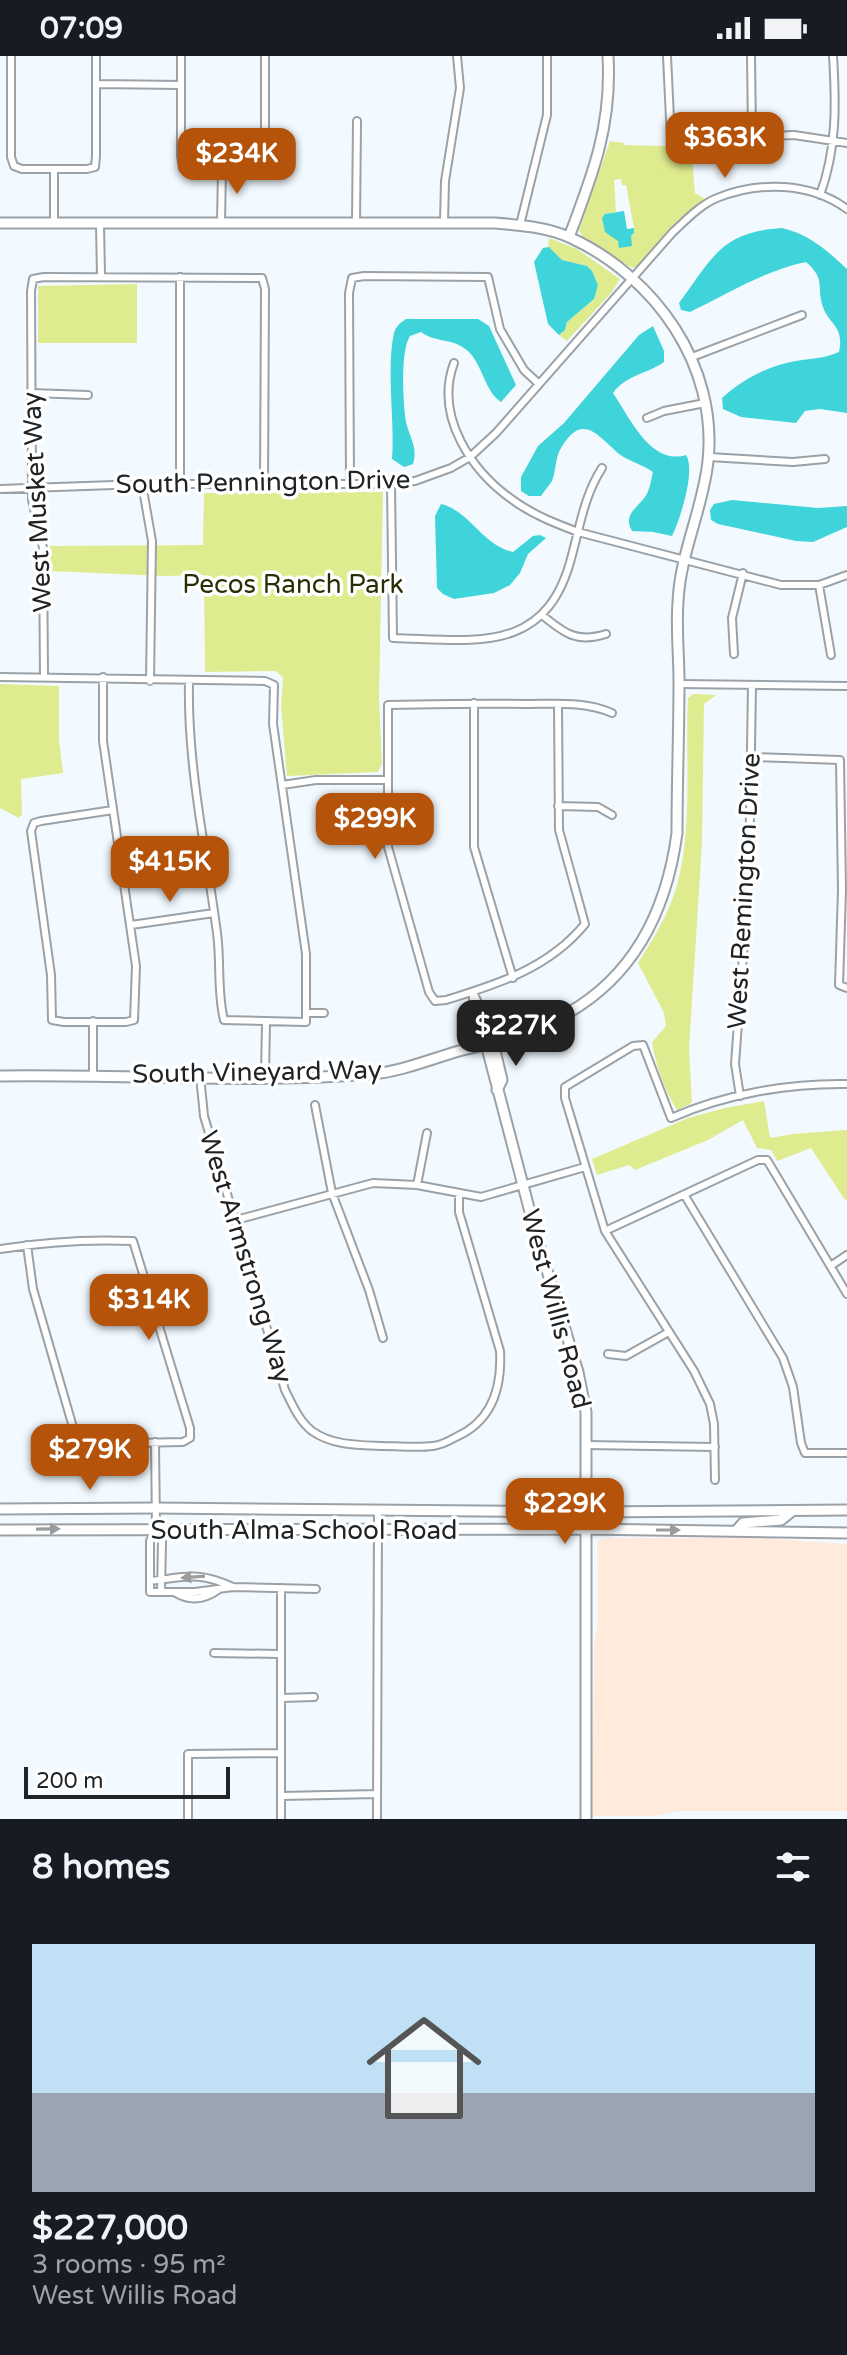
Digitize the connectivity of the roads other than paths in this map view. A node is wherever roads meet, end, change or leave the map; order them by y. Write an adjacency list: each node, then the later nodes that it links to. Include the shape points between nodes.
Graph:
1 (11, 56): 17 (street, via 14,166)
2 (96, 56): 11 (street)
3 (181, 56): 12 (street)
4 (265, 56): 18 (street, via 265,166)
5 (457, 56): 22 (street, via 460,88)
6 (547, 56): 27 (street, via 547,115)
7 (608, 56): 28 (street, via 608,112 601,148)
8 (667, 56): 14 (street, via 671,140)
9 (751, 56): 14 (street)
10 (833, 56): 15 (street)
11 (97, 84): 12 (street); 17 (street, via 95,167)
12 (181, 85): 18 (street, via 183,168)
13 (357, 121): 25 (street)
14 (752, 134): 15 (street)
15 (834, 142): 16 (street); 19 (street)
16 (847, 143)
17 (54, 169): 24 (street)
18 (222, 169): 21 (street)
19 (820, 195): 20 (street, South Pennington Drive); 31 (street, South Pennington Drive, via 775,186 716,198 684,222)
20 (847, 209)
21 (221, 222): 25 (street); 26 (street)
22 (444, 222): 25 (street); 27 (street)
23 (0, 223): 24 (street)
24 (54, 223): 26 (street)
25 (356, 223)
26 (100, 224): 29 (street)
27 (520, 225): 28 (street)
28 (569, 237): 31 (street)
29 (101, 276): 30 (street); 36 (street, West Musket Way, via 33,279)
30 (180, 277): 45 (street); 48 (street, via 262,278)
31 (634, 278): 33 (street, via 668,317); 35 (street, South Pennington Drive)
32 (802, 315): 33 (street)
33 (692, 357): 38 (street)
34 (454, 363): 40 (street, via 448,404)
35 (539, 384): 40 (street, South Pennington Drive); 46 (street, via 524,370 500,329 488,277 352,278)
36 (31, 393): 37 (street); 49 (street, West Musket Way)
37 (88, 395)
38 (705, 403): 39 (street); 41 (street)
39 (647, 418)
40 (470, 457): 47 (street, South Pennington Drive, via 433,475); 51 (street, via 517,503)
41 (709, 457): 42 (street); 52 (street)
42 (825, 459)
43 (602, 468): 51 (street, via 590,485)
44 (142, 484): 45 (street, South Pennington Drive); 49 (street, South Pennington Drive); 63 (street, via 152,541)
45 (180, 484): 48 (street, South Pennington Drive)
46 (350, 484): 47 (street, South Pennington Drive); 48 (street, South Pennington Drive)
47 (391, 484): 56 (street, via 393,638 491,640)
48 (264, 485)
49 (31, 488): 50 (street, South Pennington Drive); 61 (street, West Musket Way, via 43,548)
50 (0, 489)
51 (578, 532): 52 (street); 56 (street, via 559,594)
52 (684, 559): 53 (street); 65 (street, via 677,603)
53 (743, 573): 55 (street, via 781,585); 58 (street, via 732,618)
54 (847, 575): 55 (street)
55 (819, 585): 59 (street)
56 (542, 615): 57 (street, via 588,640)
57 (606, 634)
58 (734, 654)
59 (831, 655)
60 (0, 677): 61 (street)
61 (44, 677): 62 (street)
62 (103, 677): 63 (street); 75 (street, via 103,741)
63 (150, 681): 64 (street)
64 (189, 681): 73 (street, via 274,685 273,724); 77 (street, via 188,733)
65 (679, 684): 66 (street); 86 (street, South Vineyard Way, via 677,833 659,911 635,952 602,988 569,1013 535,1029)
66 (752, 685): 67 (street); 71 (street, West Remington Drive)
67 (847, 686)
68 (474, 703): 69 (street); 72 (street, via 388,705); 79 (street, via 474,847)
69 (558, 704): 70 (street, via 594,705); 74 (street)
70 (612, 713)
71 (751, 757): 80 (street, via 840,760 839,985); 92 (street, West Remington Drive, via 749,873 735,1051)
72 (388, 780): 73 (street); 81 (street, via 388,847 429,992 435,1001)
73 (282, 785): 82 (street, via 306,954)
74 (558, 806): 76 (street, via 598,807); 79 (street, via 559,830 585,924 548,958)
75 (113, 810): 78 (street); 84 (street, via 34,823 31,831 52,1020)
76 (612, 815)
77 (214, 913): 78 (street); 85 (street, via 224,1020)
78 (131, 925): 84 (street, via 134,1020)
79 (513, 978): 81 (street)
80 (847, 988)
81 (473, 992): 86 (street, West Willis Road, via 481,1034)
82 (306, 1013): 83 (street); 85 (street, via 306,1022)
83 (324, 1013)
84 (93, 1021): 87 (street)
85 (266, 1022): 90 (street)
86 (488, 1041): 90 (street, South Vineyard Way, via 374,1074); 97 (street, West Willis Road, via 502,1080 497,1090)
87 (93, 1074): 88 (street, South Vineyard Way); 89 (street, South Vineyard Way)
88 (0, 1076)
89 (200, 1076): 90 (street, South Vineyard Way); 101 (street, West Armstrong Way, via 204,1116)
90 (265, 1077)
91 (847, 1084): 92 (street)
92 (740, 1096): 95 (street, via 671,1118 643,1045 633,1046 565,1087)
93 (315, 1105): 98 (street)
94 (427, 1133): 96 (street)
95 (585, 1167): 97 (street); 102 (street)
96 (417, 1185): 98 (street, via 373,1183); 99 (street)
97 (523, 1186): 99 (street, via 481,1197); 112 (street, West Willis Road, via 578,1372)
98 (332, 1193): 101 (street); 109 (street)
99 (459, 1194): 101 (street, West Armstrong Way, via 459,1212 500,1351 501,1374 485,1421 436,1446 350,1445 312,1431 285,1390)
100 (685, 1196): 102 (street); 106 (street, via 767,1160); 114 (street, via 783,1358 805,1453)
101 (236, 1220)
102 (605, 1231): 108 (street)
103 (27, 1245): 104 (street); 111 (street, via 33,1289 77,1441); 111 (street, via 133,1241 190,1428 190,1438 183,1442)
104 (0, 1249)
105 (847, 1255): 106 (street)
106 (832, 1265): 107 (street)
107 (847, 1294)
108 (667, 1333): 110 (street, via 626,1356); 113 (street, via 710,1404)
109 (383, 1338)
110 (608, 1354)
111 (155, 1442): 116 (street)
112 (586, 1445): 113 (street); 121 (street, West Willis Road)
113 (715, 1447): 115 (street)
114 (847, 1453)
115 (715, 1480)
116 (155, 1508): 117 (street, South Alma School Road); 118 (street, South Alma School Road); 122 (street)
117 (0, 1509)
118 (378, 1509): 121 (street, South Alma School Road); 125 (street)
119 (847, 1510): 120 (street, South Alma School Road)
120 (792, 1511): 121 (street, South Alma School Road); 126 (street, via 781,1520 747,1522)
121 (587, 1512): 123 (street, West Willis Road)
122 (156, 1528): 124 (street, South Alma School Road, one-way to 122); 125 (street, South Alma School Road); 128 (street, via 162,1542); 129 (street, via 150,1541)
123 (587, 1529): 125 (street, South Alma School Road); 126 (street, South Alma School Road, one-way to 126); 144 (street, West Willis Road)
124 (0, 1530)
125 (378, 1530): 139 (street)
126 (737, 1530): 127 (street, South Alma School Road)
127 (847, 1533)
128 (161, 1580): 129 (street); 130 (street, one-way to 128, via 207,1576); 133 (street)
129 (150, 1581): 133 (street, via 150,1592)
130 (233, 1587): 131 (street); 133 (street)
131 (281, 1588): 132 (street); 135 (street)
132 (316, 1589)
133 (161, 1592)
134 (214, 1653): 135 (street)
135 (281, 1654): 137 (street)
136 (314, 1697): 137 (street)
137 (281, 1698): 138 (street)
138 (281, 1753): 140 (street); 141 (street, via 188,1754)
139 (377, 1794): 140 (street); 143 (street)
140 (281, 1796): 142 (street)
141 (188, 1819)
142 (281, 1819)
143 (377, 1819)
144 (586, 1819)

